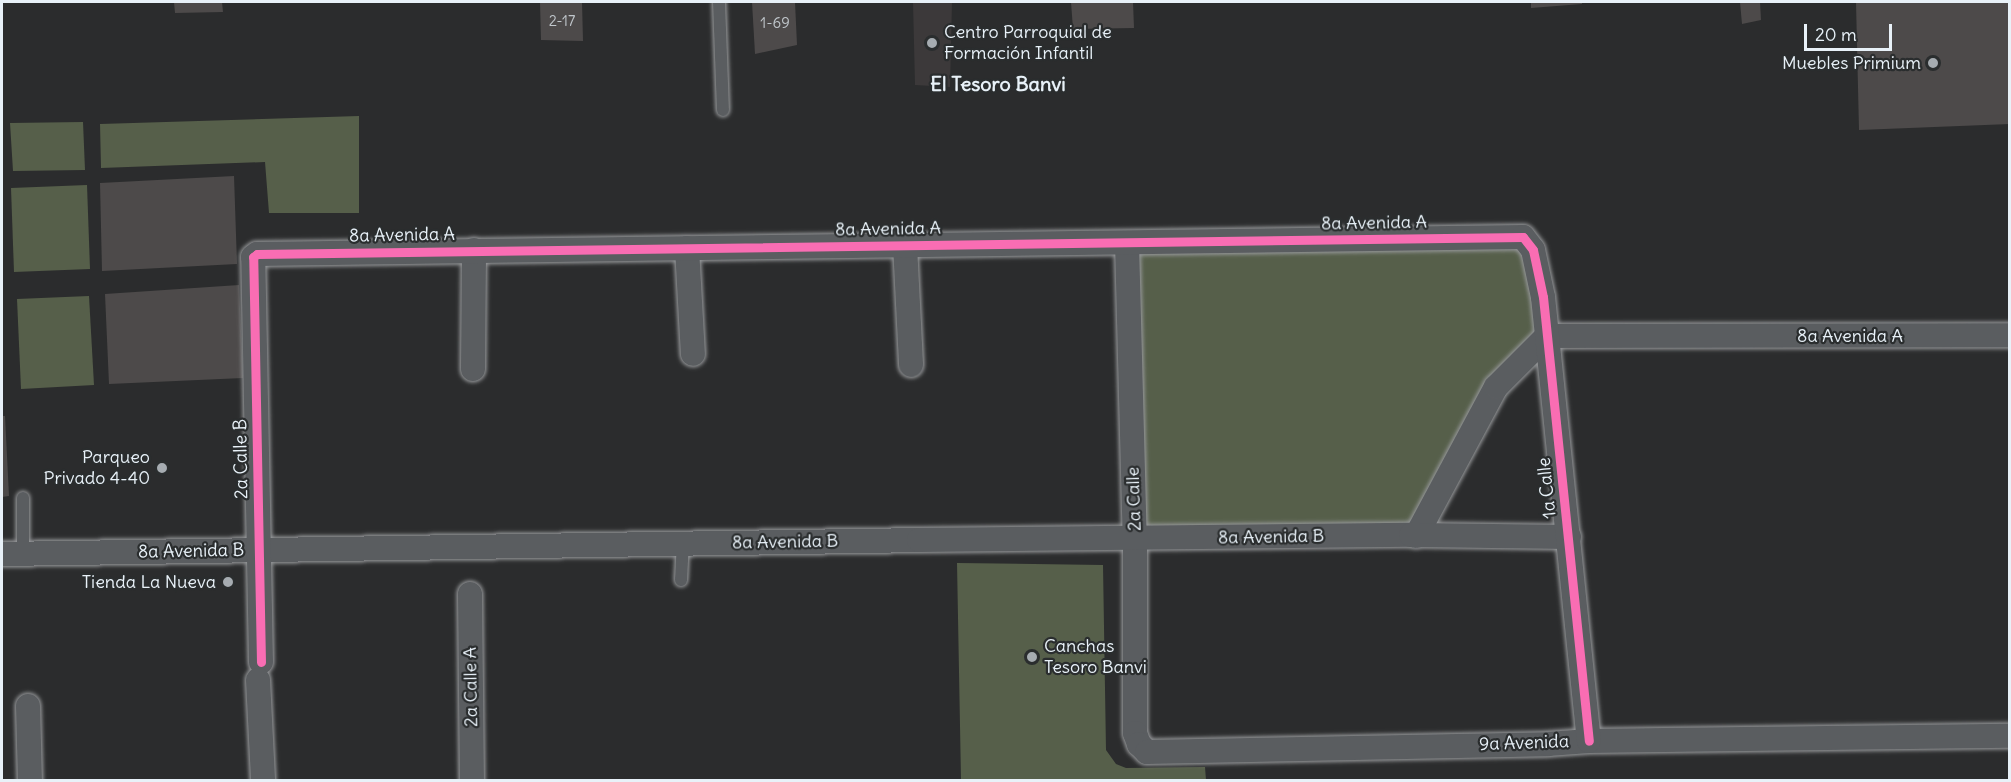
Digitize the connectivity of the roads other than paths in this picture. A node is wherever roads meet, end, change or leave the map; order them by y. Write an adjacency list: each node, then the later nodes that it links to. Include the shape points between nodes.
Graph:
1 (719, 2): 2 (lane)
2 (723, 110)
3 (1523, 237): 4 (street, 8a Avenida A); 9 (street, 1a Calle, via 1533,250)
4 (1127, 243): 5 (street, 8a Avenida A); 17 (street, 2a Calle)
5 (905, 245): 6 (street, 8a Avenida A); 12 (street)
6 (687, 248): 7 (street, 8a Avenida A); 11 (street)
7 (474, 250): 8 (street, 8a Avenida A); 13 (street)
8 (254, 255): 19 (street, 2a Calle B)
9 (1547, 336): 10 (street, 8a Avenida A); 15 (street, via 1496,387); 16 (street, 1a Calle)
10 (2010, 336)
11 (693, 354)
12 (910, 365)
13 (473, 369)
14 (23, 498): 20 (lane)
15 (1416, 536): 16 (street, 8a Avenida B); 17 (street, 8a Avenida B)
16 (1569, 537): 25 (street, 1a Calle)
17 (1135, 539): 18 (street, 8a Avenida B); 26 (street, 2a Calle, via 1135,733)
18 (683, 544): 19 (street, 8a Avenida B); 21 (lane)
19 (259, 549): 20 (street, 8a Avenida B); 28 (street, 2a Calle B)
20 (12, 554)
21 (681, 580)
22 (470, 594): 29 (street, 2a Calle A)
23 (28, 706): 27 (street)
24 (2010, 736): 25 (street, 9a Avenida)
25 (1589, 741): 26 (street, 9a Avenida)
26 (1147, 752)
27 (30, 780)
28 (263, 780)
29 (472, 780)

